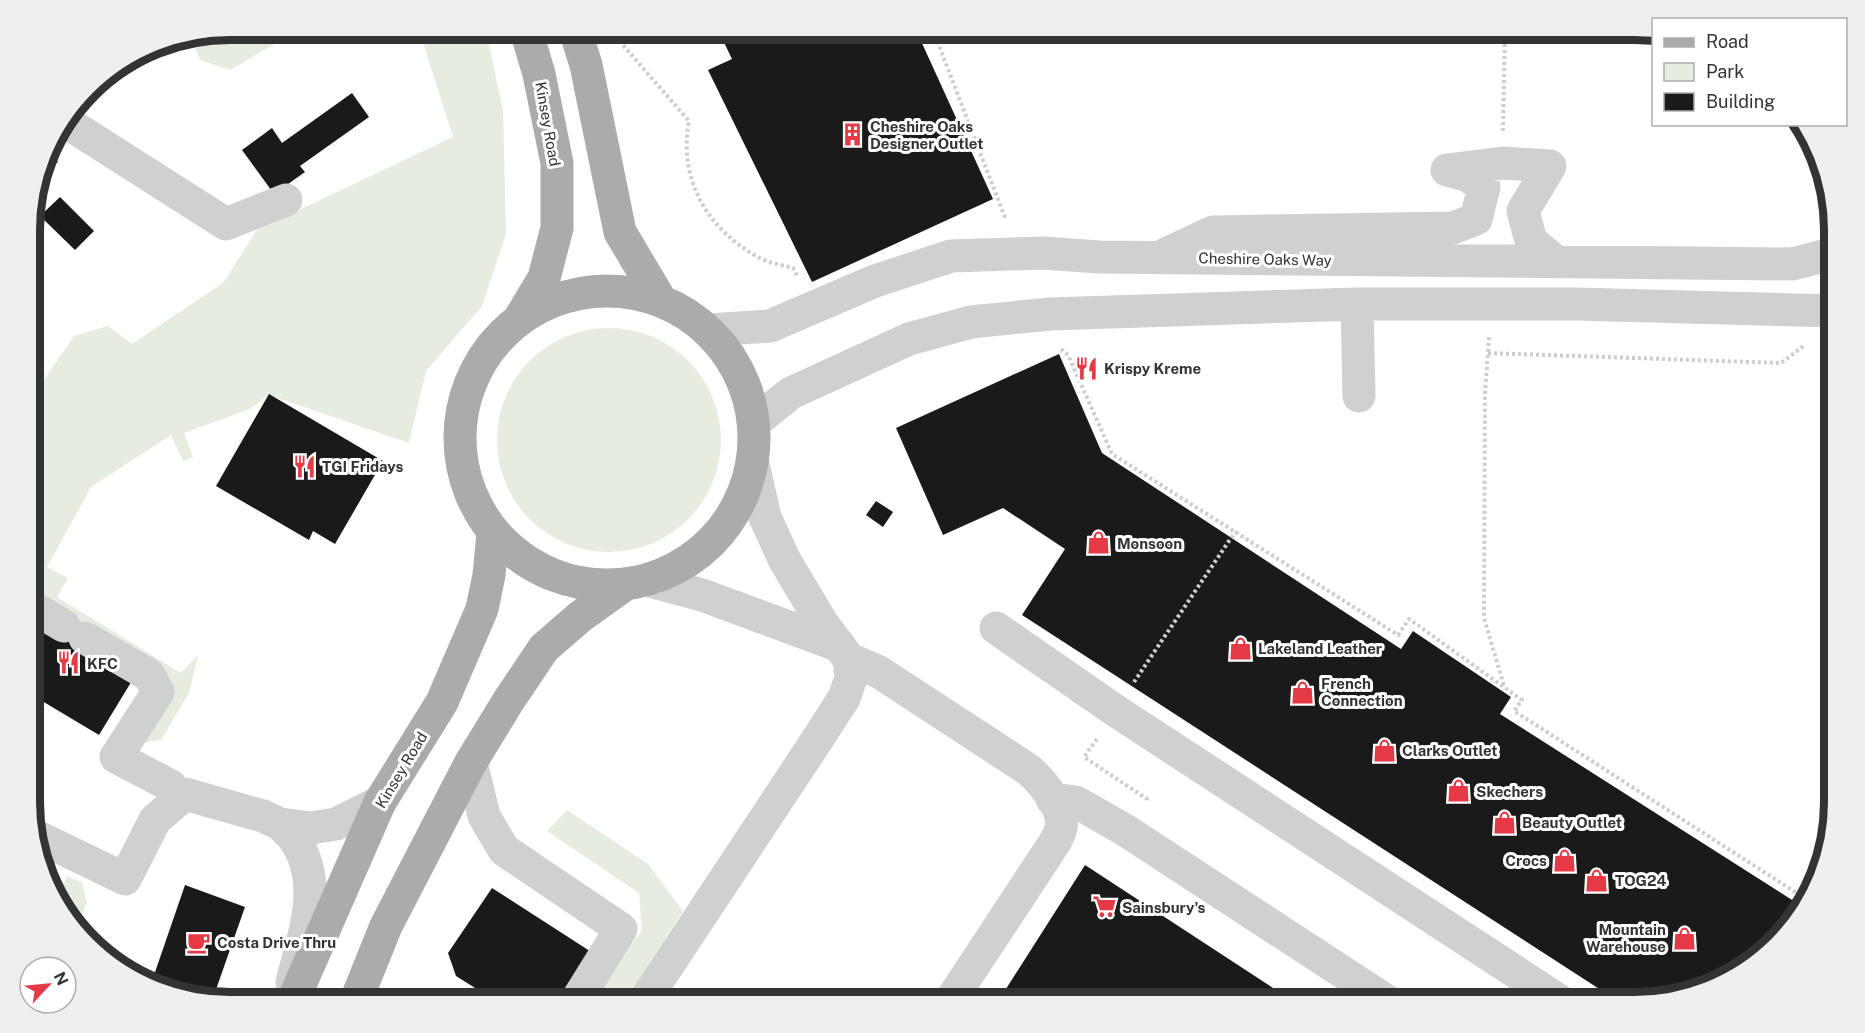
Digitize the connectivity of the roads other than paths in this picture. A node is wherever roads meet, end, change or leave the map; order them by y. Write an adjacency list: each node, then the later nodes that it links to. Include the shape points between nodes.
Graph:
1 (529, 41): 11 (main road, Kinsey Road, via 557,163 557,228 544,278)
2 (578, 41): 8 (main road, via 620,232)
3 (72, 126): 4 (street, via 226,224)
4 (286, 200)
5 (1824, 256): 7 (street, Cheshire Oaks Way, via 1792,264)
6 (1159, 258): 7 (street, Cheshire Oaks Way); 7 (street, via 1213,232 1453,228 1476,219 1484,187 1468,176 1448,170 1503,163 1550,166 1522,211 1531,241); 12 (street, Cheshire Oaks Way, via 1043,253 951,256 875,280 770,326)
7 (1556, 262)
8 (662, 301): 11 (main road, via 625,291 597,291 556,299); 12 (main road)
9 (1357, 304): 10 (street); 13 (street); 14 (street, via 1050,314 971,321 909,339 791,393)
10 (1824, 311)
11 (519, 319): 16 (main road, via 485,354 464,399 459,446 469,492)
12 (708, 330): 14 (main road, via 732,360)
13 (1359, 396)
14 (756, 421): 15 (main road)
15 (753, 464): 17 (main road, via 735,513 711,544 680,568); 20 (street, via 765,517 784,559)
16 (493, 533): 17 (main road, via 520,558 552,576 588,585); 24 (main road, Kinsey Road, via 482,609 442,702)
17 (636, 583): 20 (street, via 702,594); 21 (main road, via 581,616 544,648)
18 (41, 613): 22 (street, via 149,675 158,692 116,757)
19 (996, 628): 29 (street, via 1116,711)
20 (844, 652): 23 (street, via 1029,770); 34 (street, via 851,678 844,698)
21 (471, 762): 32 (main road, via 386,926); 33 (street, via 484,816 504,850 621,929)
22 (171, 786)
23 (1052, 799): 27 (street, via 1062,827 1056,842); 28 (street, via 1076,802 1125,830)
24 (380, 802): 25 (street, via 336,824 311,828); 31 (main road, Kinsey Road)
25 (280, 824): 26 (street, via 185,794 155,820 125,879); 30 (street, via 298,845 308,871 311,902)
26 (44, 840)
27 (955, 992)
28 (1373, 992)
29 (1546, 992)
30 (289, 993)
31 (296, 993)
32 (359, 993)
33 (581, 993)
34 (650, 993)

